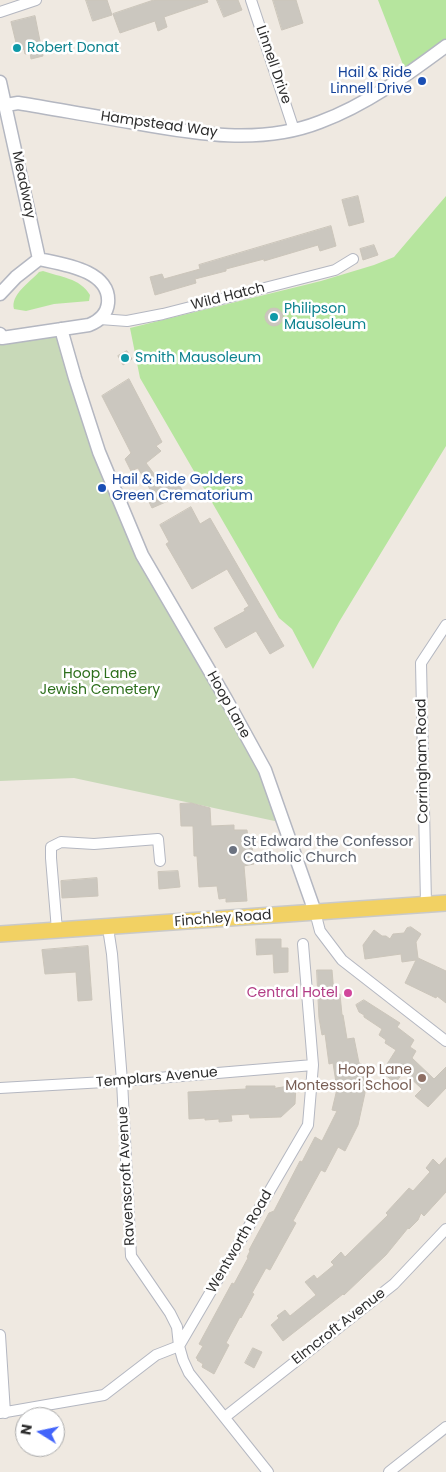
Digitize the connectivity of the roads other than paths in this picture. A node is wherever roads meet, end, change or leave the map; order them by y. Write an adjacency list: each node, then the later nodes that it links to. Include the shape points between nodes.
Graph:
1 (36, 0): 3 (street)
2 (251, 0): 7 (street, Linnell Drive)
3 (0, 12)
4 (446, 46): 7 (street, Hampstead Way, via 407,75 351,109)
5 (0, 82): 6 (street, Meadway)
6 (3, 106): 7 (street, Hampstead Way, via 18,103 195,133 249,136); 8 (street, Meadway)
7 (294, 130)
8 (39, 259): 10 (street); 11 (street, via 96,276 107,291 108,300)
9 (353, 259): 11 (street, Wild Hatch, via 335,270 163,314 127,322)
10 (0, 294)
11 (100, 319): 12 (street, via 89,325)
12 (61, 329): 13 (street); 18 (street, Hoop Lane, via 100,452 142,555 265,770)
13 (1, 337)
14 (446, 625): 17 (street, Corringham Road, via 421,663)
15 (160, 861): 20 (street, via 158,840 94,844 61,842 52,847)
16 (446, 903): 17 (main road, Finchley Road)
17 (426, 904): 18 (main road, Finchley Road)
18 (315, 912): 19 (main road, Finchley Road); 23 (street, Hoop Lane, via 320,931 342,960)
19 (108, 928): 20 (main road, Finchley Road); 25 (street, Ravenscroft Avenue)
20 (57, 930): 21 (main road, Finchley Road)
21 (0, 934)
22 (303, 944): 24 (street, Wentworth Road)
23 (446, 1041)
24 (313, 1064): 25 (street, Templars Avenue); 29 (street, Wentworth Road, via 308,1125)
25 (122, 1081): 26 (street, Templars Avenue); 29 (street, Ravenscroft Avenue, via 131,1256 170,1313 177,1327)
26 (0, 1088)
27 (446, 1229): 31 (street, Elmcroft Avenue, via 394,1284)
28 (0, 1335): 30 (street)
29 (179, 1346): 30 (street, via 156,1355 104,1395); 31 (street, Ravenscroft Avenue, via 189,1373)
30 (2, 1413)
31 (225, 1417): 33 (street, Ravenscroft Avenue)
32 (446, 1427): 34 (street)
33 (268, 1472)
34 (389, 1472)

